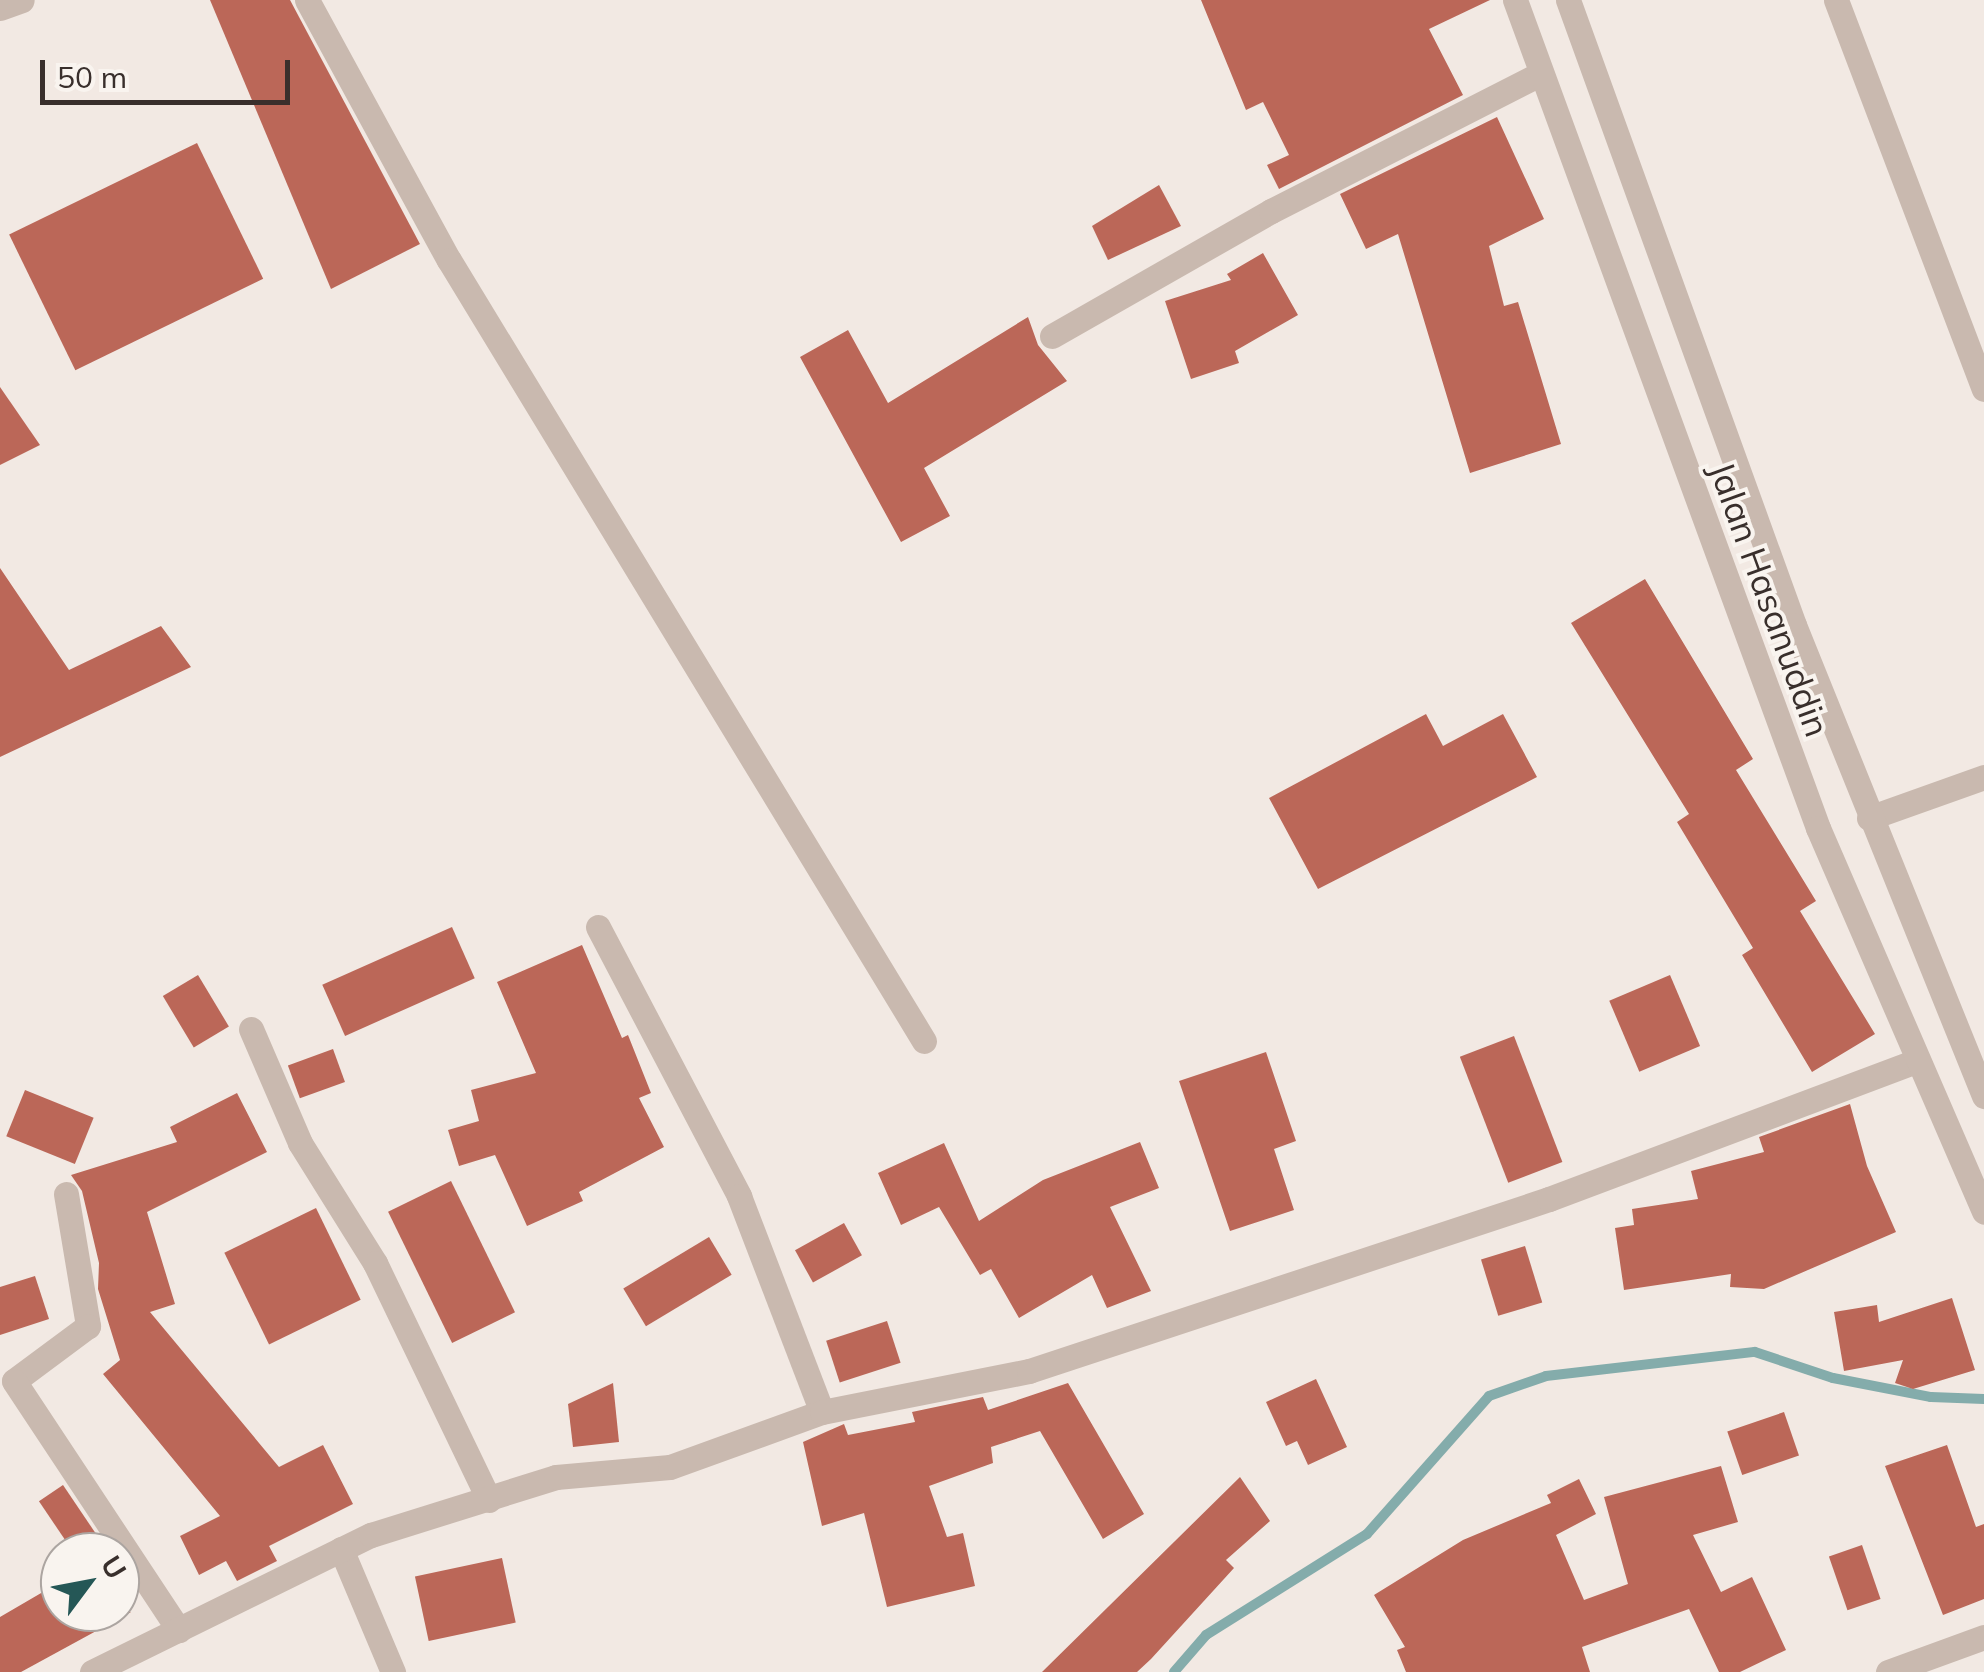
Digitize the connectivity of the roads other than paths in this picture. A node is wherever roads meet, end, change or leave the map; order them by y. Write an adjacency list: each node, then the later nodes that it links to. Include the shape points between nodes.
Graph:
1 (22, 0): 6 (street)
2 (307, 0): 14 (street, via 449,260)
3 (1515, 0): 7 (street, Jalan Hasanuddin)
4 (1568, 0): 11 (street, Jalan Hasanuddin)
5 (1836, 0): 9 (street)
6 (0, 8)
7 (1540, 74): 8 (street, via 1270,211); 15 (street, Jalan Hasanuddin, via 1811,810)
8 (1052, 336)
9 (1984, 389)
10 (1984, 776): 11 (street)
11 (1869, 818): 16 (street, Jalan Hasanuddin)
12 (598, 927): 19 (street, via 739,1196)
13 (250, 1029): 20 (street, via 300,1142 375,1263)
14 (924, 1041)
15 (1918, 1060): 18 (street, Jalan Hasanuddin); 19 (street, via 1550,1200 1029,1371)
16 (1984, 1096)
17 (66, 1194): 22 (street, via 88,1326 14,1381)
18 (1984, 1212)
19 (822, 1412): 20 (street, via 670,1467 556,1477)
20 (488, 1500): 21 (street)
21 (341, 1550): 22 (street); 25 (street)
22 (178, 1630): 24 (street)
23 (1984, 1636): 26 (street)
24 (92, 1672)
25 (393, 1672)
26 (1888, 1672)

